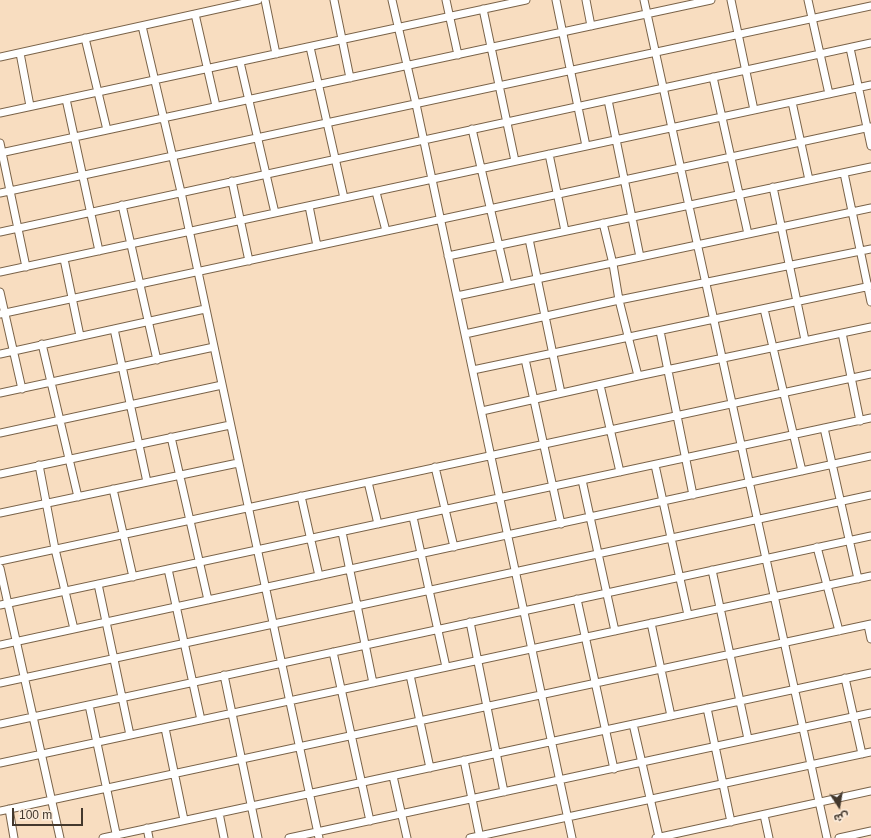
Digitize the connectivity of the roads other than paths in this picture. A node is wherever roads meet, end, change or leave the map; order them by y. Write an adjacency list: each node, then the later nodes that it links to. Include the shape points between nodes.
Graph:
1 (258, 0): 17 (street)
2 (265, 0): 34 (street)
3 (334, 0): 27 (street)
4 (392, 0): 23 (street)
5 (446, 0): 19 (street)
6 (526, 0): 13 (street)
7 (556, 0): 24 (street)
8 (586, 0): 22 (street)
9 (644, 0): 18 (street)
10 (711, 0): 14 (street)
11 (731, 0): 25 (street)
12 (808, 0): 20 (street)
13 (517, 1): 16 (street)
14 (700, 1): 18 (street)
15 (871, 6): 20 (street)
16 (484, 9): 19 (street); 30 (street)
17 (195, 14): 21 (street); 40 (street)
18 (647, 14): 22 (street); 32 (street)
19 (449, 17): 23 (street); 36 (street)
20 (812, 18): 25 (street); 35 (street)
21 (142, 26): 26 (street); 45 (street)
22 (591, 26): 24 (street)
23 (398, 28): 27 (street); 39 (street)
24 (562, 32): 30 (street); 41 (street)
25 (738, 34): 32 (street); 42 (street)
26 (85, 38): 33 (street); 51 (street)
27 (342, 40): 29 (street); 44 (street)
28 (871, 43): 31 (street)
29 (310, 46): 34 (street); 46 (street)
30 (491, 47): 36 (street); 48 (street)
31 (850, 48): 35 (street); 50 (street)
32 (655, 52): 41 (street); 49 (street)
33 (20, 53): 37 (street); 58 (street)
34 (276, 54): 38 (street)
35 (820, 54): 42 (street); 52 (street)
36 (458, 55): 39 (street)
37 (0, 57)
38 (240, 62): 40 (street); 54 (street)
39 (406, 66): 44 (street); 57 (street)
40 (208, 68): 45 (street); 59 (street)
41 (570, 70): 48 (street); 60 (street)
42 (746, 70): 43 (street); 61 (street)
43 (713, 77): 49 (street); 63 (street)
44 (350, 78): 46 (street)
45 (155, 80): 51 (street); 64 (street)
46 (318, 84): 54 (street); 66 (street)
47 (871, 85): 50 (street)
48 (499, 86): 57 (street); 65 (street)
49 (663, 88): 55 (street); 68 (street)
50 (858, 88): 52 (street); 67 (street)
51 (98, 92): 53 (street); 70 (street)
52 (829, 94): 56 (street)
53 (66, 99): 58 (street); 71 (street)
54 (249, 100): 59 (street); 72 (street)
55 (608, 100): 60 (street); 74 (street)
56 (792, 102): 61 (street); 75 (street)
57 (416, 104): 66 (street); 73 (street)
58 (30, 106): 62 (street)
59 (216, 106): 64 (street)
60 (578, 107): 65 (street); 77 (street)
61 (754, 110): 63 (street)
62 (0, 113)
63 (721, 117): 68 (street); 82 (street)
64 (163, 118): 70 (street); 81 (street)
65 (506, 122): 69 (street); 84 (street)
66 (327, 123): 72 (street); 83 (street)
67 (869, 127): 75 (street); 78 (street)
68 (671, 128): 74 (street); 86 (street)
69 (472, 129): 73 (street); 87 (street)
70 (107, 130): 71 (street)
71 (74, 137): 79 (street); 90 (street)
72 (258, 138): 81 (street); 89 (street)
73 (424, 140): 83 (street); 91 (street)
74 (616, 140): 77 (street); 92 (street)
75 (801, 142): 82 (street); 93 (street)
76 (0, 143): 79 (street)
77 (586, 146): 80 (street)
78 (871, 146)
79 (1, 153): 96 (street)
80 (549, 154): 84 (street); 100 (street)
81 (172, 156): 90 (street); 97 (street)
82 (731, 157): 86 (street); 101 (street)
83 (335, 159): 89 (street); 102 (street)
84 (515, 162): 87 (street)
85 (871, 167): 88 (street)
86 (680, 168): 92 (street); 105 (street)
87 (481, 169): 91 (street); 106 (street)
88 (844, 173): 93 (street); 109 (street)
89 (266, 174): 94 (street); 110 (street)
90 (84, 175): 96 (street); 108 (street)
91 (432, 179): 98 (street); 112 (street)
92 (624, 180): 100 (street); 111 (street)
93 (809, 180): 95 (street)
94 (232, 181): 97 (street); 113 (street)
95 (773, 187): 101 (street); 116 (street)
96 (10, 191): 99 (street); 115 (street)
97 (181, 192): 103 (street); 120 (street)
98 (376, 192): 102 (street); 117 (street)
99 (0, 194)
100 (557, 194): 106 (street); 118 (street)
101 (739, 195): 105 (street); 121 (street)
102 (344, 198): 104 (street)
103 (122, 205): 108 (street); 123 (street)
104 (309, 206): 110 (street); 126 (street)
105 (688, 206): 111 (street); 125 (street)
106 (490, 208): 112 (street); 124 (street)
107 (871, 208): 109 (street)
108 (92, 212): 115 (street); 128 (street)
109 (852, 212): 116 (street); 129 (street)
110 (275, 213): 113 (street)
111 (632, 217): 114 (street); 131 (street)
112 (441, 219): 117 (street); 130 (street)
113 (240, 221): 120 (street); 133 (street)
114 (603, 223): 118 (street); 134 (street)
115 (18, 228): 119 (street); 136 (street)
116 (780, 228): 121 (street); 135 (street)
117 (386, 231): 126 (street)
118 (565, 231): 122 (street)
119 (0, 232)
120 (189, 232): 123 (street); 138 (street)
121 (748, 234): 125 (street)
122 (529, 239): 124 (street); 139 (street)
123 (130, 244): 128 (street); 141 (street)
124 (499, 245): 130 (street); 142 (street)
125 (696, 245): 131 (street); 140 (street)
126 (317, 246): 133 (street)
127 (871, 249): 129 (street)
128 (99, 251): 132 (street)
129 (860, 251): 135 (street); 143 (street)
130 (448, 256): 145 (street)
131 (640, 257): 134 (street)
132 (64, 259): 136 (street); 146 (street)
133 (248, 260): 138 (street)
134 (613, 264): 139 (street); 147 (street)
135 (789, 266): 140 (street); 148 (street)
136 (26, 267): 137 (street)
137 (0, 272)
138 (198, 272): 141 (street); 150 (street)
139 (537, 279): 142 (street); 153 (street)
140 (705, 283): 147 (street); 154 (street)
141 (140, 284): 146 (street); 155 (street)
142 (508, 285): 145 (street)
143 (869, 286): 148 (street); 149 (street)
144 (0, 292): 152 (street)
145 (457, 296): 160 (street)
146 (72, 298): 152 (street); 161 (street)
147 (619, 300): 153 (street); 162 (street)
148 (797, 302): 151 (street); 163 (street)
149 (871, 302)
150 (206, 309): 155 (street); 165 (street)
151 (764, 309): 154 (street); 166 (street)
152 (2, 313): 167 (street)
153 (545, 317): 160 (street); 168 (street)
154 (712, 320): 158 (street); 170 (street)
155 (148, 322): 157 (street); 172 (street)
156 (871, 327): 159 (street)
157 (114, 329): 161 (street); 173 (street)
158 (660, 330): 162 (street); 175 (street)
159 (842, 332): 163 (street); 178 (street)
160 (465, 334): 174 (street)
161 (80, 336): 164 (street)
162 (628, 338): 168 (street); 177 (street)
163 (805, 340): 166 (street)
164 (42, 344): 167 (street); 179 (street)
165 (214, 347): 172 (street); 180 (street)
166 (772, 347): 170 (street); 184 (street)
167 (14, 350): 169 (street); 182 (street)
168 (553, 353): 171 (street); 183 (street)
169 (0, 354)
170 (721, 358): 175 (street); 187 (street)
171 (525, 359): 174 (street); 186 (street)
172 (157, 360): 173 (street)
173 (122, 367): 179 (street); 188 (street)
174 (473, 370): 189 (street)
175 (668, 370): 177 (street); 190 (street)
176 (871, 374): 178 (street)
177 (638, 376): 181 (street)
178 (852, 378): 184 (street); 193 (street)
179 (50, 383): 182 (street); 192 (street)
180 (222, 385): 188 (street); 194 (street)
181 (600, 385): 183 (street); 196 (street)
182 (22, 389): 185 (street)
183 (561, 393): 186 (street)
184 (782, 393): 187 (street); 198 (street)
185 (0, 394)
186 (533, 399): 189 (street); 201 (street)
187 (732, 404): 190 (street); 202 (street)
188 (131, 405): 192 (street); 200 (street)
189 (482, 411): 203 (street)
190 (677, 415): 196 (street); 205 (street)
191 (871, 418): 193 (street)
192 (60, 420): 197 (street); 206 (street)
193 (860, 421): 195 (street)
194 (230, 425): 199 (street); 207 (street)
195 (824, 428): 198 (street); 210 (street)
196 (609, 430): 201 (street); 213 (street)
197 (0, 433)
198 (793, 435): 202 (street); 212 (street)
199 (171, 437): 200 (street); 215 (street)
200 (139, 444): 206 (street); 217 (street)
201 (543, 444): 203 (street); 220 (street)
202 (740, 446): 205 (street); 219 (street)
203 (490, 455): 211 (street); 226 (street)
204 (871, 456): 210 (street)
205 (685, 458): 209 (street); 222 (street)
206 (70, 459): 208 (street); 225 (street)
207 (238, 463): 215 (street); 230 (street)
208 (39, 465): 214 (street); 229 (street)
209 (655, 465): 213 (street); 227 (street)
210 (832, 465): 212 (street); 228 (street)
211 (435, 467): 218 (street); 231 (street)
212 (802, 471): 219 (street)
213 (620, 472): 216 (street)
214 (0, 474)
215 (179, 475): 217 (street); 235 (street)
216 (582, 480): 220 (street); 234 (street)
217 (147, 482): 221 (street)
218 (368, 482): 224 (street); 237 (street)
219 (749, 483): 222 (street); 236 (street)
220 (552, 487): 226 (street); 238 (street)
221 (113, 489): 225 (street); 240 (street)
222 (694, 495): 227 (street)
223 (871, 495): 228 (street)
224 (301, 496): 230 (street); 243 (street)
225 (78, 497): 229 (street)
226 (499, 498): 231 (street); 241 (street)
227 (663, 501): 234 (street); 244 (street)
228 (840, 502): 236 (street); 245 (street)
229 (46, 504): 232 (street); 248 (street)
230 (247, 508): 235 (street); 249 (street)
231 (446, 510): 233 (street); 246 (street)
232 (0, 514)
233 (413, 517): 237 (street); 250 (street)
234 (590, 517): 238 (street); 251 (street)
235 (190, 520): 240 (street); 254 (street)
236 (757, 520): 244 (street); 252 (street)
237 (378, 524): 239 (street)
238 (561, 524): 241 (street)
239 (342, 532): 243 (street); 257 (street)
240 (124, 534): 248 (street); 262 (street)
241 (508, 535): 246 (street); 259 (street)
242 (871, 536): 245 (street)
243 (312, 538): 249 (street); 260 (street)
244 (672, 538): 251 (street); 263 (street)
245 (849, 540): 247 (street); 264 (street)
246 (454, 547): 250 (street)
247 (817, 547): 252 (street); 266 (street)
248 (56, 549): 253 (street); 269 (street)
249 (256, 550): 254 (street); 267 (street)
250 (421, 554): 257 (street); 268 (street)
251 (598, 554): 259 (street); 270 (street)
252 (765, 559): 258 (street); 271 (street)
253 (0, 561)
254 (200, 562): 256 (street); 273 (street)
255 (0, 568): 274 (street)
256 (168, 569): 262 (street); 277 (street)
257 (349, 569): 260 (street); 276 (street)
258 (712, 570): 263 (street); 278 (street)
259 (516, 572): 268 (street); 279 (street)
260 (319, 576): 267 (street)
261 (871, 576): 264 (street)
262 (133, 577): 265 (street)
263 (680, 577): 270 (street); 280 (street)
264 (858, 579): 266 (street)
265 (98, 584): 269 (street); 281 (street)
266 (827, 586): 271 (street); 289 (street)
267 (264, 588): 273 (street); 284 (street)
268 (430, 590): 276 (street); 287 (street)
269 (66, 591): 274 (street); 286 (street)
270 (607, 593): 272 (street); 288 (street)
271 (773, 597): 278 (street); 294 (street)
272 (577, 599): 279 (street); 290 (street)
273 (208, 600): 277 (street)
274 (8, 604): 275 (street); 292 (street)
275 (0, 605)
276 (357, 606): 284 (street); 296 (street)
277 (177, 607): 281 (street); 293 (street)
278 (720, 608): 280 (street); 299 (street)
279 (524, 611): 282 (street); 297 (street)
280 (688, 615): 283 (street)
281 (106, 622): 286 (street); 300 (street)
282 (470, 622): 287 (street); 301 (street)
283 (651, 623): 288 (street); 304 (street)
284 (272, 624): 293 (street); 302 (street)
285 (869, 624): 289 (street); 291 (street)
286 (74, 629): 292 (street)
287 (438, 629): 296 (street); 303 (street)
288 (615, 631): 290 (street)
289 (839, 631): 294 (street)
290 (585, 637): 297 (street); 313 (street)
291 (871, 639)
292 (16, 641): 295 (street); 308 (street)
293 (185, 643): 300 (street); 310 (street)
294 (783, 643): 299 (street); 314 (street)
295 (0, 645)
296 (365, 645): 298 (street); 312 (street)
297 (532, 649): 301 (street); 316 (street)
298 (333, 652): 302 (street); 315 (street)
299 (730, 654): 304 (street); 319 (street)
300 (113, 659): 308 (street); 317 (street)
301 (479, 660): 303 (street); 321 (street)
302 (281, 663): 306 (street); 318 (street)
303 (446, 668): 307 (street)
304 (661, 668): 313 (street); 325 (street)
305 (871, 673): 309 (street)
306 (224, 675): 310 (street); 324 (street)
307 (410, 675): 312 (street); 329 (street)
308 (24, 678): 311 (street); 327 (street)
309 (845, 678): 314 (street); 326 (street)
310 (193, 682): 317 (street); 328 (street)
311 (0, 683)
312 (373, 683): 315 (street)
313 (595, 683): 316 (street); 334 (street)
314 (793, 689): 319 (street); 332 (street)
315 (342, 690): 318 (street); 336 (street)
316 (541, 694): 321 (street); 338 (street)
317 (122, 698): 320 (street); 335 (street)
318 (289, 701): 324 (street); 340 (street)
319 (740, 701): 322 (street); 337 (street)
320 (89, 705): 327 (street); 339 (street)
321 (488, 706): 329 (street); 343 (street)
322 (707, 708): 325 (street); 341 (street)
323 (871, 712): 326 (street)
324 (232, 713): 328 (street); 346 (street)
325 (671, 716): 331 (street)
326 (854, 716): 332 (street); 345 (street)
327 (33, 717): 330 (street); 344 (street)
328 (201, 720): 333 (street)
329 (421, 720): 336 (street); 351 (street)
330 (0, 724)
331 (633, 724): 334 (street); 348 (street)
332 (802, 727): 337 (street); 350 (street)
333 (165, 728): 335 (street); 353 (street)
334 (605, 730): 338 (street); 352 (street)
335 (130, 735): 339 (street)
336 (352, 735): 340 (street); 356 (street)
337 (748, 739): 341 (street)
338 (552, 741): 343 (street); 355 (street)
339 (97, 742): 344 (street); 358 (street)
340 (299, 746): 346 (street); 361 (street)
341 (715, 746): 348 (street); 357 (street)
342 (871, 752): 345 (street)
343 (497, 753): 347 (street); 360 (street)
344 (41, 754): 349 (street); 364 (street)
345 (862, 754): 350 (street)
346 (242, 759): 353 (street); 366 (street)
347 (464, 760): 351 (street); 362 (street)
348 (642, 762): 352 (street); 363 (street)
349 (0, 763)
350 (810, 766): 357 (street); 365 (street)
351 (430, 768): 354 (street)
352 (614, 769): 355 (street)
353 (175, 773): 358 (street); 373 (street)
354 (393, 776): 356 (street); 370 (street)
355 (560, 780): 360 (street); 372 (street)
356 (362, 782): 361 (street); 374 (street)
357 (723, 784): 363 (street); 375 (street)
358 (106, 788): 364 (street); 379 (street)
359 (871, 790): 365 (street)
360 (504, 792): 362 (street)
361 (309, 794): 366 (street); 378 (street)
362 (472, 799): 370 (street); 380 (street)
363 (650, 799): 372 (street); 391 (street)
364 (52, 800): 367 (street); 382 (street)
365 (818, 802): 371 (street); 393 (street)
366 (252, 806): 369 (street); 386 (street)
367 (9, 809): 368 (street); 381 (street)
368 (0, 811)
369 (219, 813): 373 (street); 385 (street)
370 (401, 814): 374 (street); 388 (street)
371 (764, 815): 375 (street); 392 (street)
372 (567, 817): 380 (street); 390 (street)
373 (184, 820): 376 (street)
374 (370, 821): 378 (street)
375 (731, 822): 391 (street)
376 (147, 828): 379 (street); 384 (street)
377 (871, 831): 394 (street)
378 (318, 835): 387 (street)
379 (117, 837): 383 (street)
380 (480, 837): 389 (street)
381 (14, 838)
382 (60, 838)
383 (103, 838)
384 (149, 838)
385 (224, 838)
386 (258, 838)
387 (289, 838)
388 (407, 838)
389 (470, 838)
390 (572, 838)
391 (658, 838)
392 (769, 838)
393 (826, 838)
394 (839, 838)

